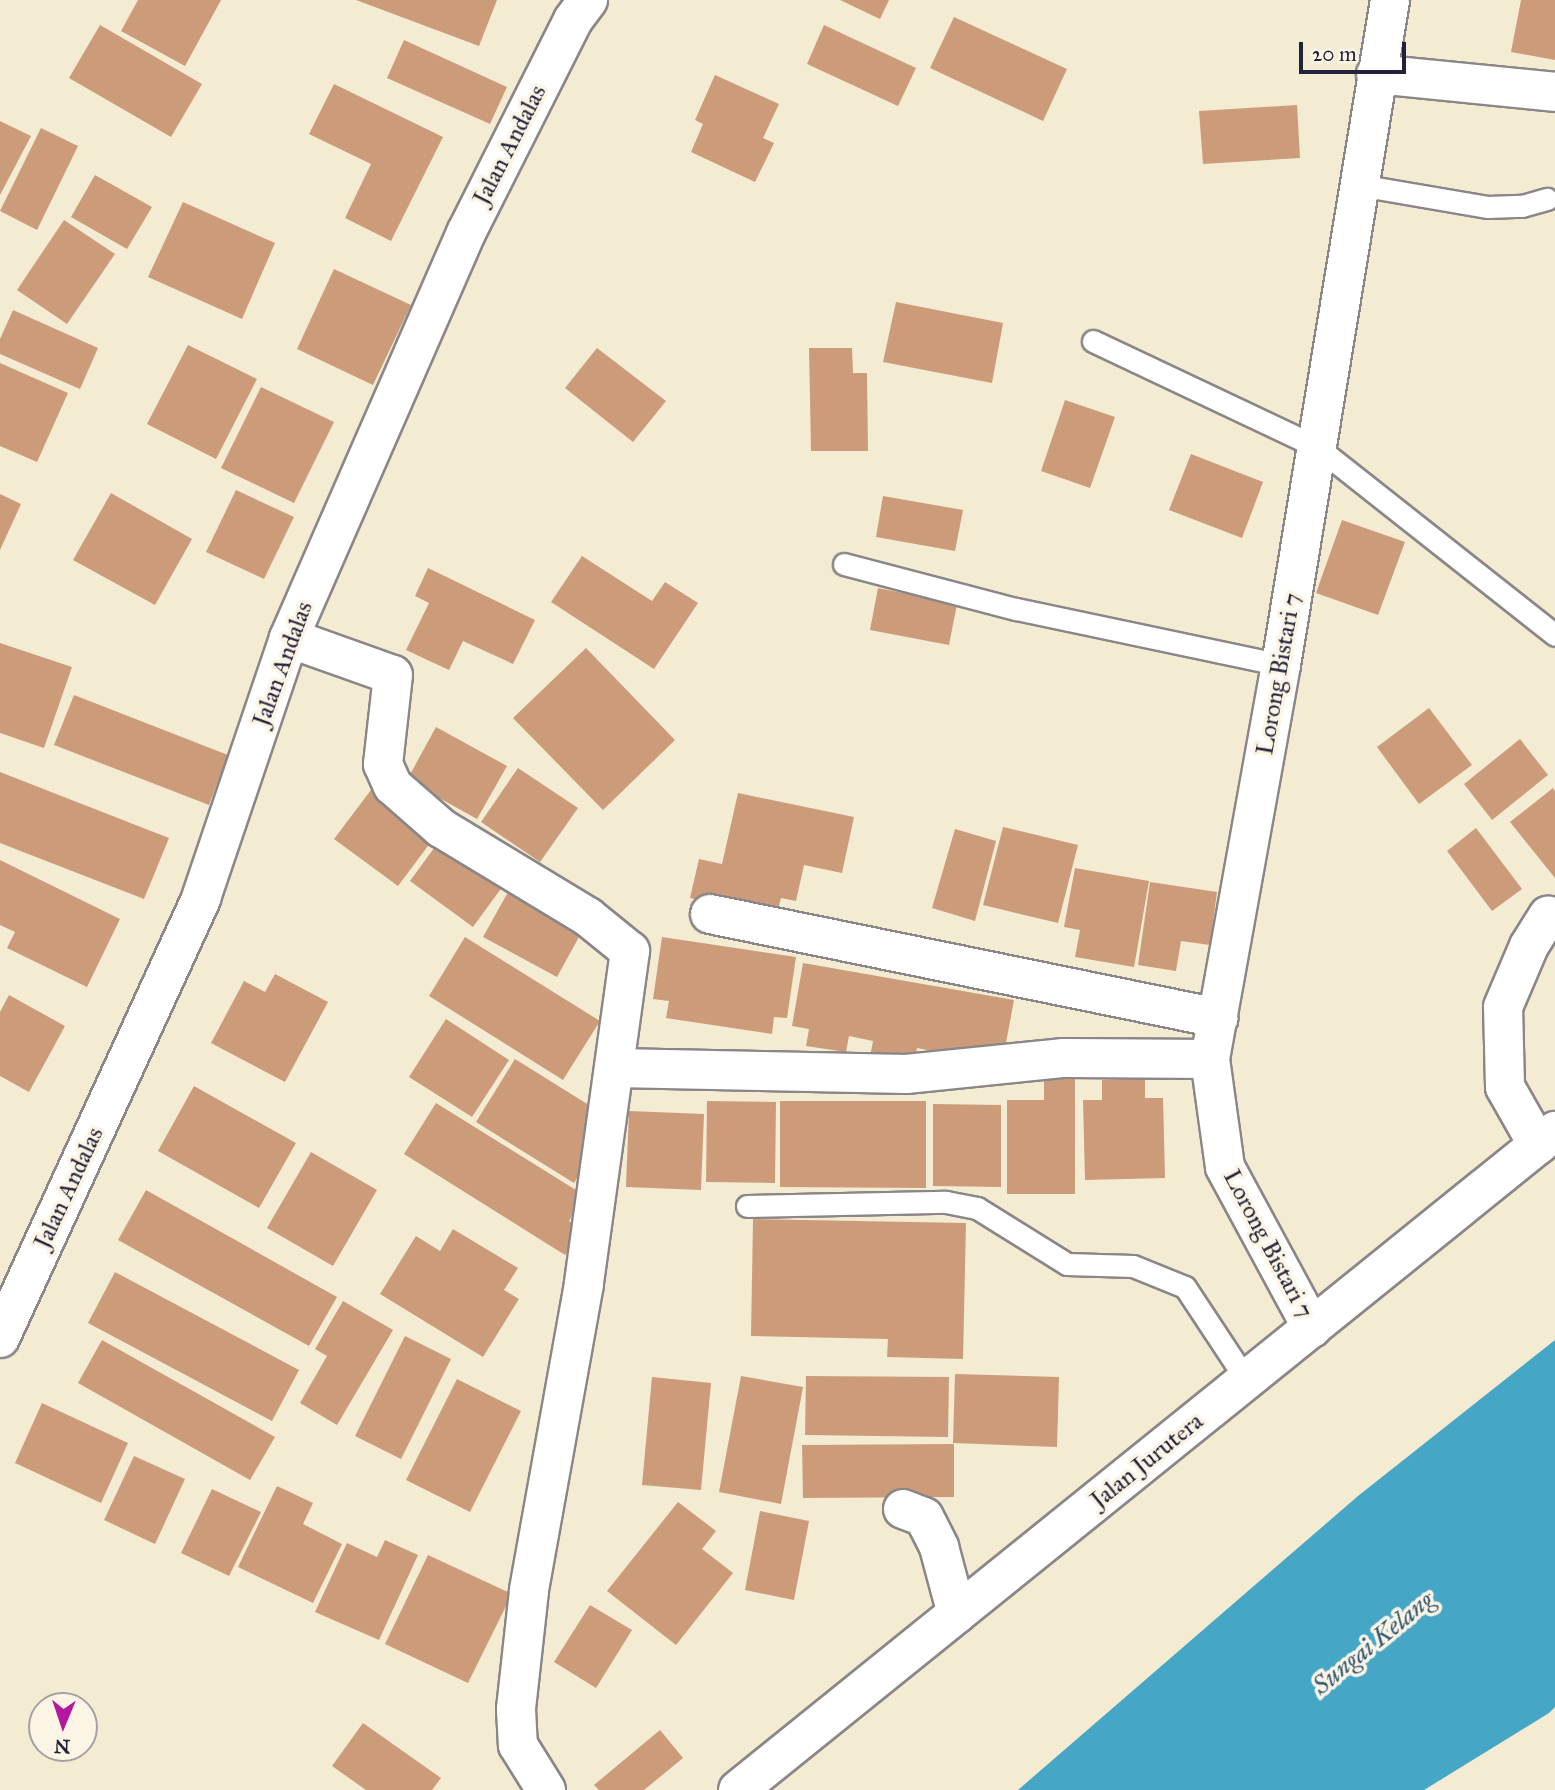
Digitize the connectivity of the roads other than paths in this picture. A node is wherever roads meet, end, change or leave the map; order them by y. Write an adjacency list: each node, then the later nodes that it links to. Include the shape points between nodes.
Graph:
1 (588, 0): 11 (street, Jalan Andalas, via 573,20 466,233)
2 (1390, 0): 3 (street, Lorong Bistari 7)
3 (1376, 74): 4 (street); 5 (street, Lorong Bistari 7)
4 (1555, 92)
5 (1359, 185): 6 (lane, via 1488,207 1522,206); 8 (street, Lorong Bistari 7)
6 (1546, 199)
7 (1093, 341): 8 (lane)
8 (1317, 447): 10 (lane); 12 (street, Lorong Bistari 7)
9 (844, 564): 12 (lane, via 1016,609)
10 (1555, 635)
11 (289, 638): 17 (street, via 393,674 383,764 393,786 441,828 588,916 630,951); 21 (street, Jalan Andalas, via 201,898)
12 (1281, 665): 15 (street, Lorong Bistari 7)
13 (710, 914): 15 (street)
14 (1548, 915): 18 (street, via 1503,1007 1505,1087)
15 (1218, 1018): 16 (street, Lorong Bistari 7)
16 (1210, 1059): 17 (street, via 1065,1058 906,1074); 20 (street, Lorong Bistari 7, via 1225,1167)
17 (616, 1068): 25 (street, via 584,1284 529,1591 516,1709 517,1745)
18 (1546, 1138): 20 (street, Jalan Jurutera)
19 (747, 1206): 22 (lane, via 946,1202 977,1208 1067,1264 1133,1266 1185,1287)
20 (1312, 1328): 22 (street, Jalan Jurutera)
21 (0, 1338)
22 (1247, 1381): 24 (street, Jalan Jurutera)
23 (903, 1509): 24 (street, via 924,1517 939,1547)
24 (957, 1614): 26 (street, Jalan Jurutera)
25 (546, 1790)
26 (738, 1790)

